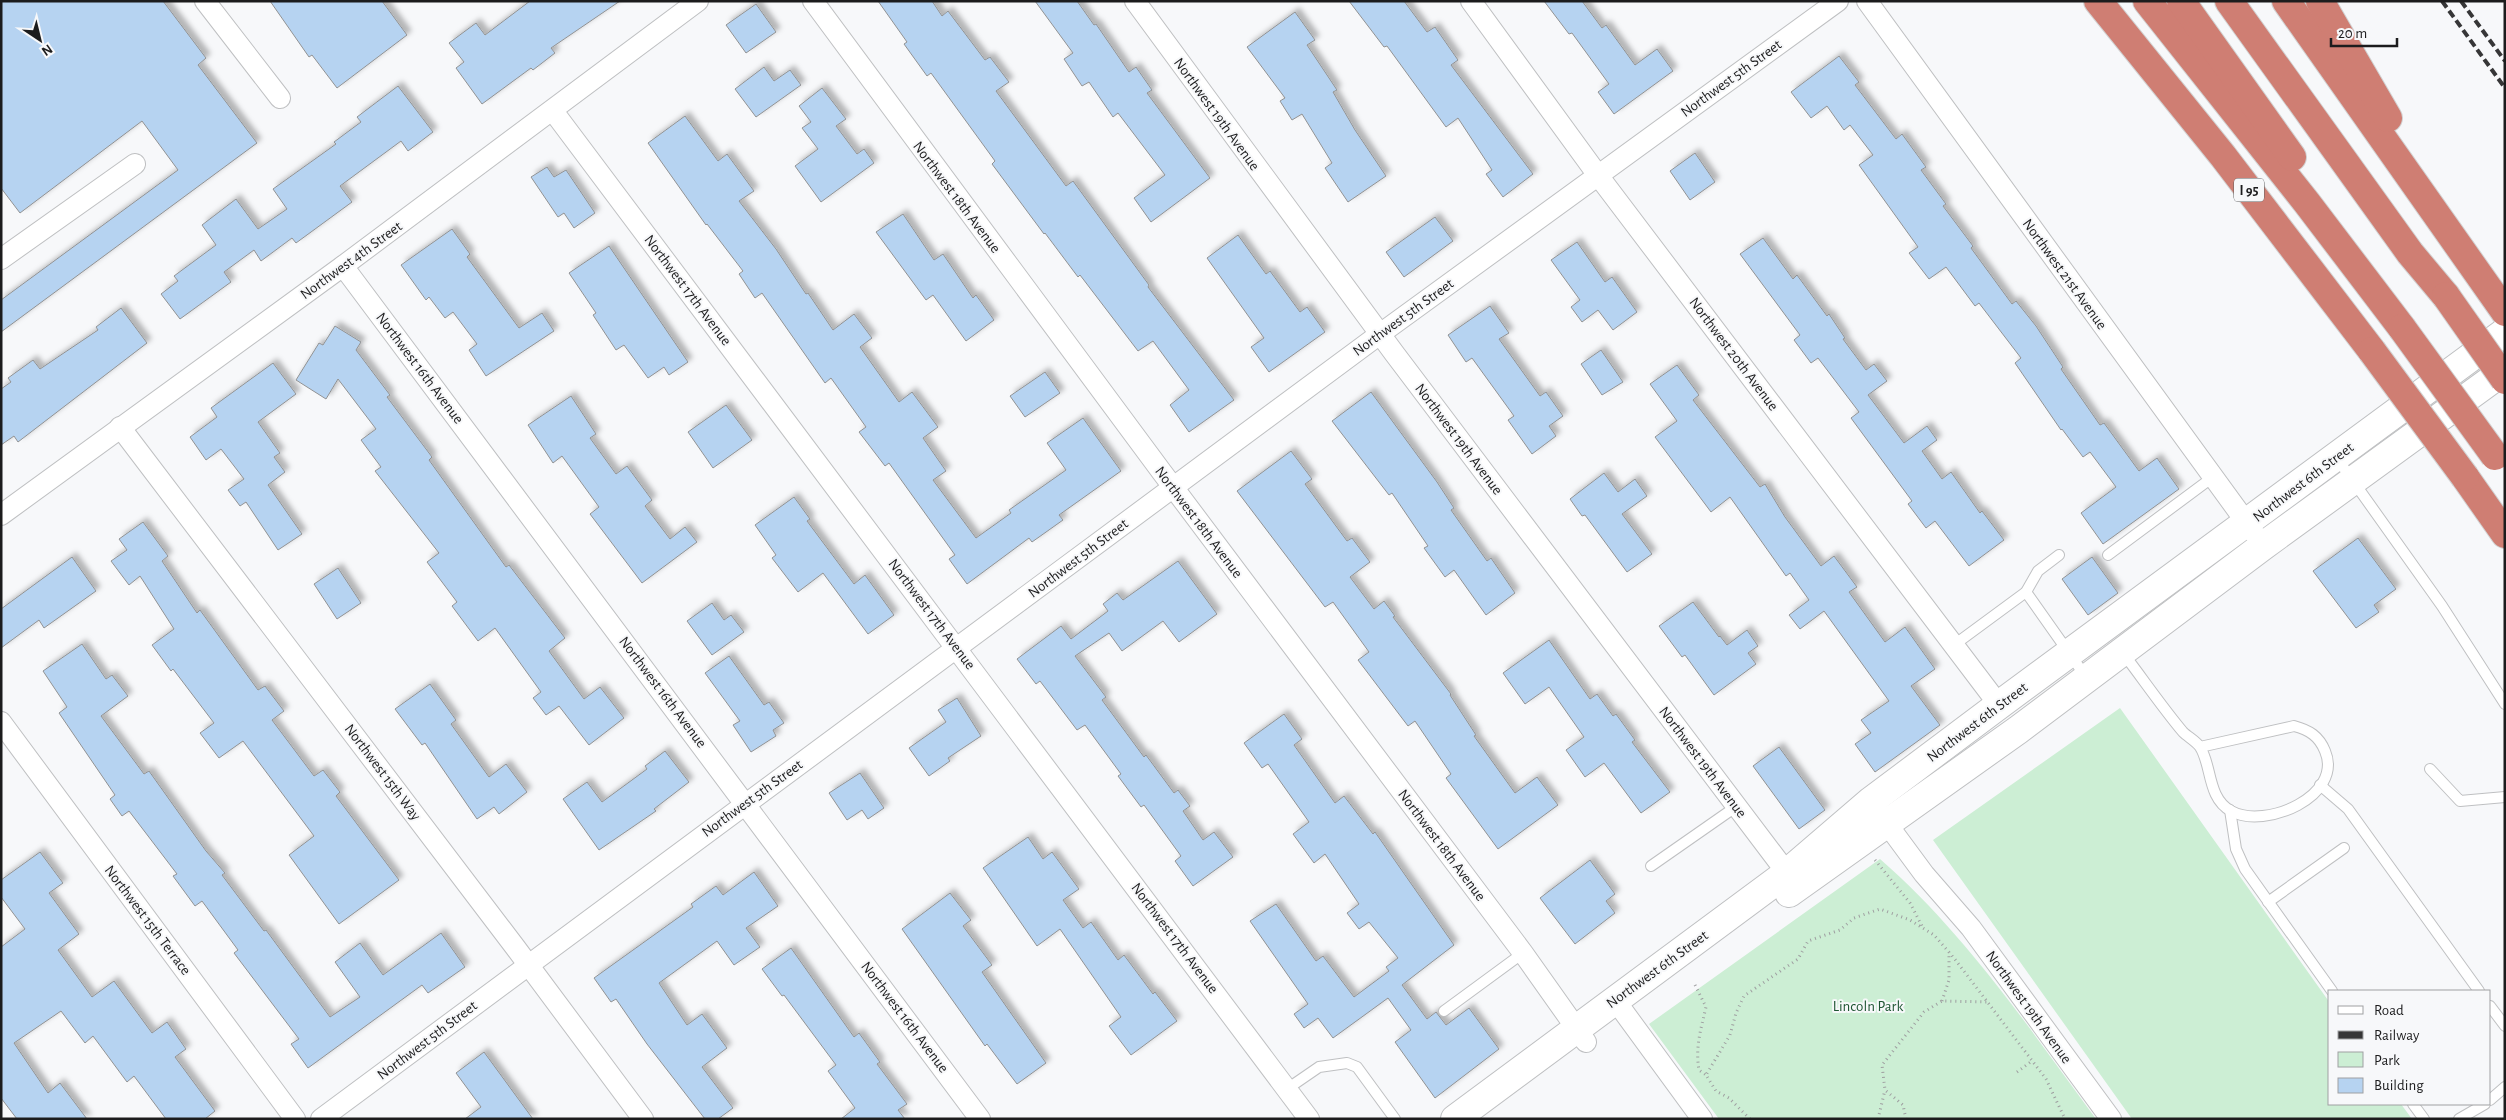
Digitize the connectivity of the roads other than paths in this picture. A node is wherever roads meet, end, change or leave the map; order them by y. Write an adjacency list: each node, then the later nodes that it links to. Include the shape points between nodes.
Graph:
1 (205, 1): 17 (street)
2 (698, 1): 18 (street, Northwest 4th Street)
3 (812, 1): 36 (street, Northwest 18th Avenue)
4 (1135, 1): 28 (street, Northwest 19th Avenue)
5 (1471, 1): 20 (street, Northwest 20th Avenue)
6 (1838, 1): 20 (street, Northwest 5th Street)
7 (1867, 1): 34 (street, Northwest 21st Avenue)
8 (2091, 1): 16 (highway)
9 (2098, 1): 16 (highway, I 95)
10 (2147, 1): 23 (highway)
11 (2181, 1): 23 (highway, via 2287,149)
12 (2229, 1): 25 (highway, via 2410,253)
13 (2246, 1): 25 (highway, via 2419,247)
14 (2286, 1): 24 (highway)
15 (2320, 1): 24 (highway)
16 (2122, 32): 39 (highway, I 95, bridge, via 2223,156 2372,351)
17 (280, 98)
18 (553, 111): 22 (street, Northwest 4th Street); 45 (street, Northwest 17th Avenue)
19 (135, 164): 21 (street)
20 (1598, 174): 28 (street, Northwest 5th Street); 44 (street, Northwest 20th Avenue)
21 (1, 259)
22 (343, 266): 31 (street, Northwest 4th Street); 56 (street, Northwest 16th Avenue)
23 (2356, 266): 33 (highway, bridge)
24 (2477, 273): 26 (highway)
25 (2446, 296): 30 (highway, bridge)
26 (2505, 312)
27 (2505, 332): 32 (street, Northwest 6th Street)
28 (1380, 334): 36 (street, Northwest 5th Street); 57 (street, Northwest 19th Avenue)
29 (2505, 370): 35 (street, Northwest 6th Street)
30 (2505, 380)
31 (120, 427): 37 (street, Northwest 4th Street); 65 (street, Northwest 15th Way)
32 (2336, 457): 35 (lane); 38 (street, Northwest 6th Street)
33 (2500, 463)
34 (2213, 477): 38 (street, Northwest 21st Avenue); 42 (lane)
35 (2353, 480): 40 (street, Northwest 6th Street); 49 (lane)
36 (1173, 487): 45 (street, Northwest 5th Street); 64 (street, Northwest 18th Avenue)
37 (1, 515)
38 (2248, 523): 40 (street, Northwest 21st Avenue); 47 (street, Northwest 6th Street)
39 (2505, 534)
40 (2263, 546): 46 (street, Northwest 6th Street)
41 (2059, 555): 43 (lane, via 2038,570)
42 (2108, 555)
43 (2026, 592): 44 (lane); 47 (lane)
44 (1954, 645): 50 (street, Northwest 20th Avenue)
45 (958, 648): 56 (street, Northwest 5th Street); 74 (street, Northwest 17th Avenue)
46 (2122, 652): 48 (street, Northwest 6th Street); 52 (lane, via 2184,733)
47 (2070, 653): 48 (lane); 50 (street, Northwest 6th Street)
48 (2088, 678): 59 (street, Northwest 6th Street)
49 (2505, 704)
50 (1999, 705): 59 (street, Northwest 6th Street)
51 (1, 722): 79 (street, Northwest 15th Terrace)
52 (2200, 747): 54 (lane, via 2294,726 2315,736 2327,755 2326,777); 58 (lane, via 2217,796)
53 (2430, 770): 55 (lane, via 2460,801)
54 (2320, 785): 58 (lane, via 2303,802 2269,816 2250,817); 67 (lane, via 2348,809)
55 (2505, 797)
56 (746, 803): 65 (street, Northwest 5th Street); 82 (street, Northwest 16th Avenue)
57 (1736, 806): 61 (lane); 62 (street, Northwest 19th Avenue)
58 (2230, 810): 63 (lane, via 2236,849)
59 (1879, 812): 62 (street, Northwest 6th Street); 68 (street, Northwest 6th Street); 87 (street, Northwest 19th Avenue, via 1924,874 1970,928)
60 (2344, 848): 63 (lane)
61 (1651, 866)
62 (1787, 873): 68 (street, Northwest 6th Street)
63 (2268, 902): 66 (lane)
64 (1523, 953): 70 (lane); 72 (street, Northwest 18th Avenue)
65 (528, 964): 80 (street, Northwest 5th Street); 81 (street, Northwest 15th Way)
66 (2331, 990)
67 (2478, 990)
68 (1620, 1007): 72 (street, Northwest 6th Street); 78 (street)
69 (2491, 1007): 71 (lane)
70 (1444, 1011)
71 (2505, 1026)
72 (1581, 1035): 85 (street, Northwest 6th Street); 86 (street, Northwest 6th Street)
73 (2505, 1087): 75 (lane)
74 (1287, 1089): 83 (street, Northwest 17th Avenue); 84 (lane, via 1319,1067 1346,1063 1357,1067)
75 (2491, 1099)
76 (2414, 1105): 88 (lane)
77 (2483, 1105): 89 (lane)
78 (1701, 1118)
79 (295, 1119)
80 (321, 1119)
81 (643, 1119)
82 (980, 1119)
83 (1309, 1119)
84 (1395, 1119)
85 (1455, 1119)
86 (1482, 1119)
87 (2111, 1119)
88 (2424, 1119)
89 (2459, 1119)

